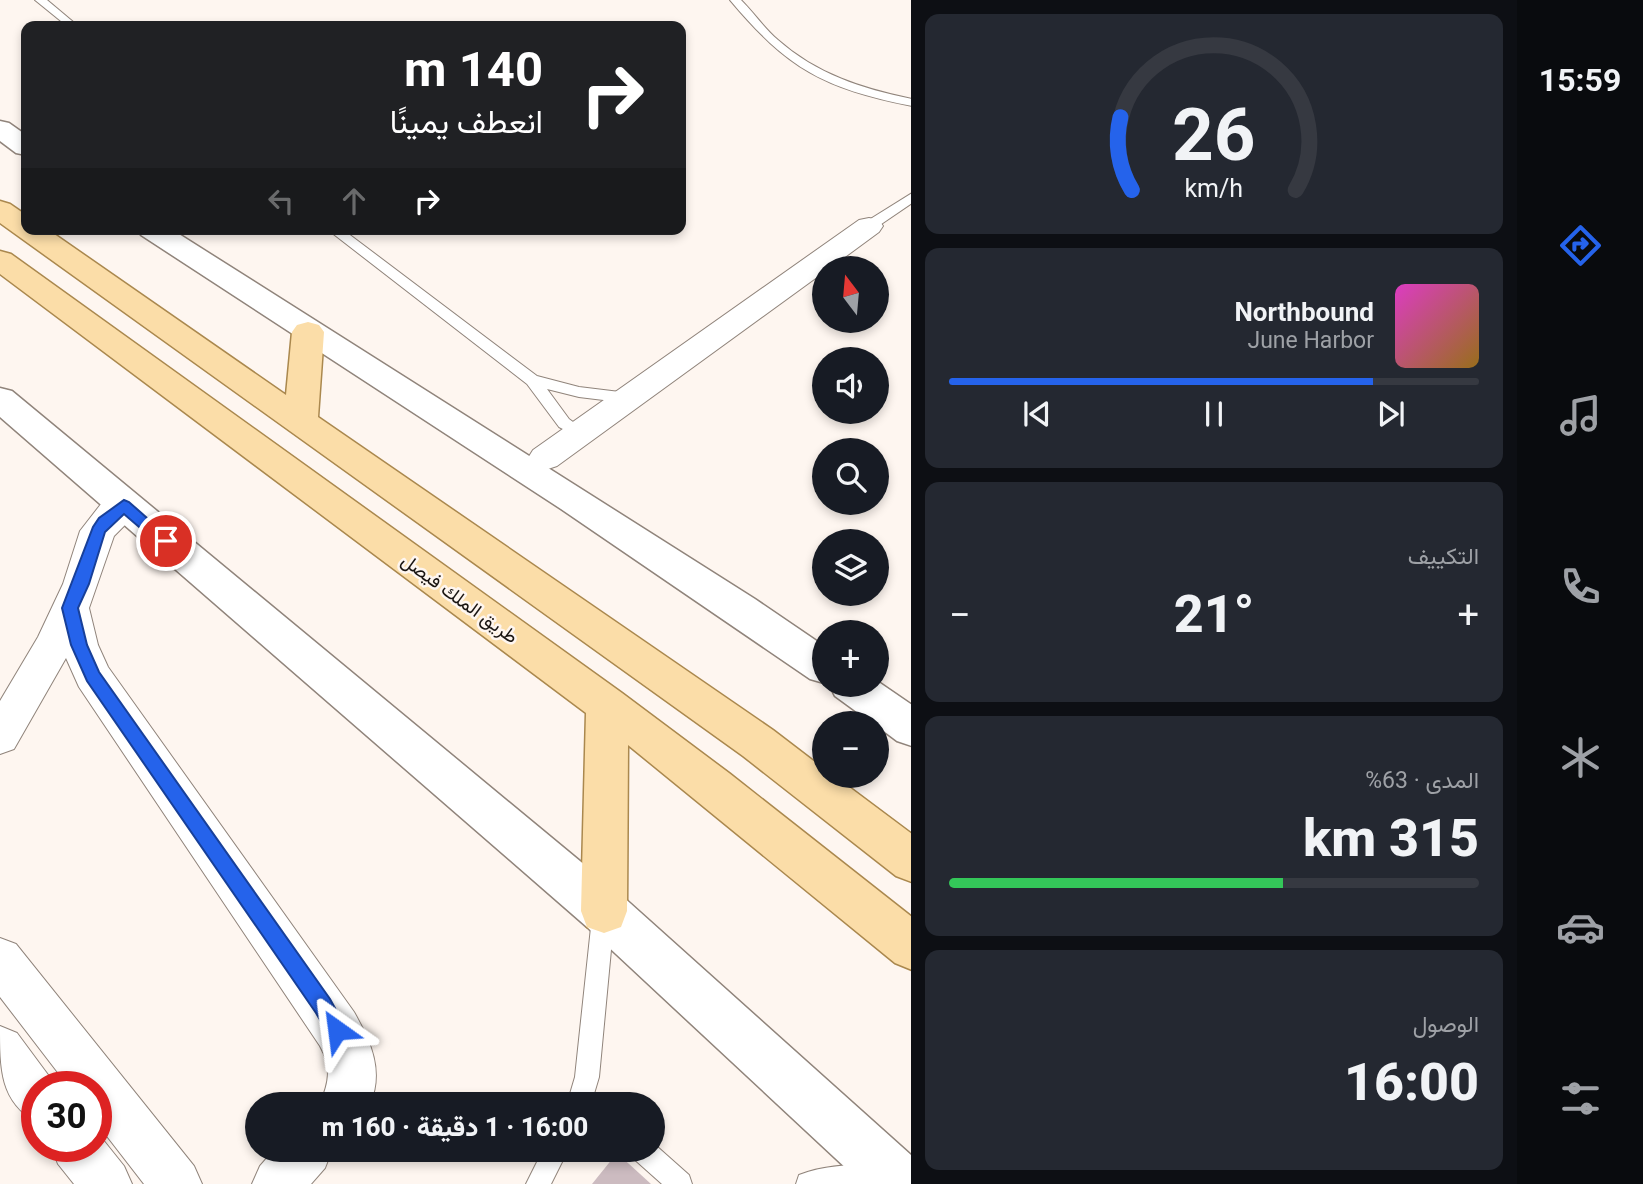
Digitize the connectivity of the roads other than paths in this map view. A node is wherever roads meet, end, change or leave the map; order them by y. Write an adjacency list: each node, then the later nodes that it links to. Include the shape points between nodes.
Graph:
1 (40, 0): 3 (lane)
2 (735, 0): 4 (lane, via 771,40 811,69 845,86)
3 (67, 21)
4 (911, 103)
5 (0, 130): 6 (street)
6 (21, 144)
7 (911, 198): 8 (lane)
8 (895, 209): 10 (lane); 12 (lane)
9 (0, 210): 11 (main road)
10 (911, 213)
11 (21, 225)
12 (869, 226): 19 (street)
13 (35, 235): 21 (main road)
14 (161, 235): 17 (street)
15 (341, 235): 18 (lane)
16 (0, 260): 28 (main road, طريق الملك فيصل)
17 (308, 332): 21 (main road); 26 (street)
18 (532, 380): 19 (lane); 22 (lane, via 564,423)
19 (628, 398): 22 (street)
20 (0, 400): 24 (street)
21 (301, 422): 31 (main road, via 758,743)
22 (580, 433): 23 (street)
23 (545, 458)
24 (124, 505): 25 (street, via 98,531); 32 (street)
25 (70, 608): 30 (street); 37 (street, via 93,676 351,1053 355,1070)
26 (812, 659)
27 (868, 697): 29 (street)
28 (607, 705): 32 (main road); 33 (main road, طريق الملك فيصل)
29 (911, 727)
30 (0, 737)
31 (911, 860)
32 (604, 911): 38 (lane); 43 (street)
33 (911, 946)
34 (0, 960): 45 (street)
35 (0, 1051): 36 (street)
36 (21, 1077)
37 (351, 1092)
38 (586, 1092)
39 (89, 1162): 44 (street)
40 (297, 1162): 46 (street)
41 (550, 1162): 47 (lane)
42 (656, 1162): 48 (lane)
43 (899, 1180): 49 (lane, via 844,1177)
44 (106, 1184)
45 (176, 1184)
46 (278, 1184)
47 (538, 1184)
48 (680, 1184)
49 (808, 1184)

